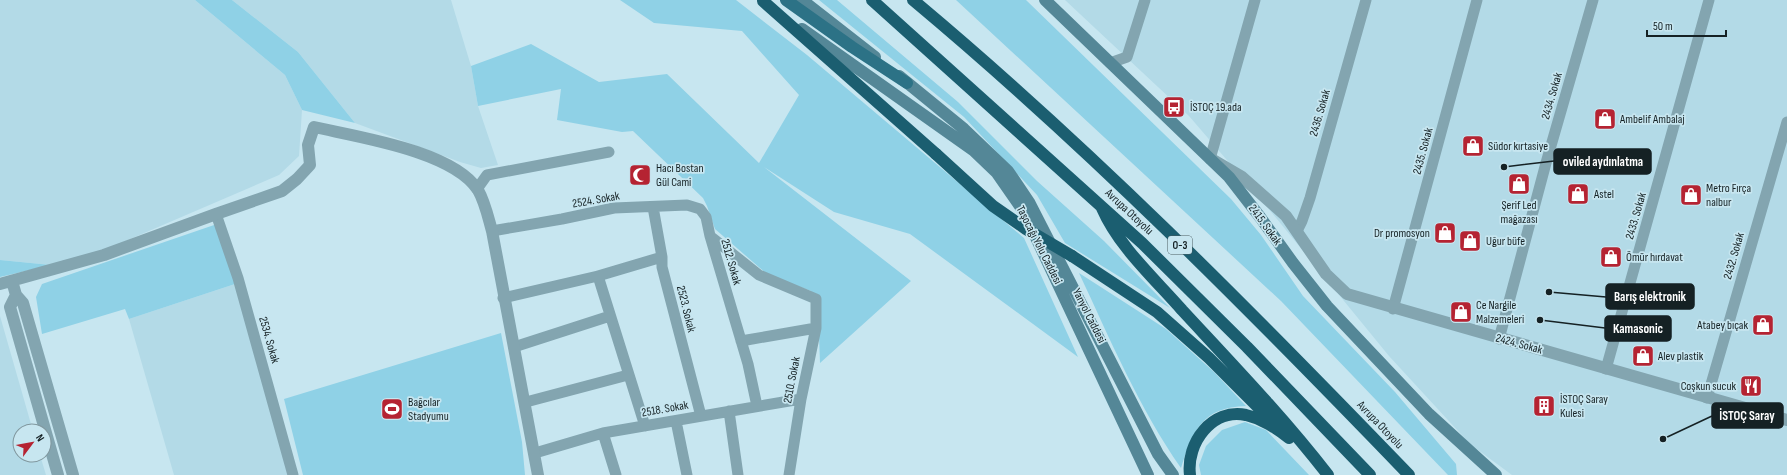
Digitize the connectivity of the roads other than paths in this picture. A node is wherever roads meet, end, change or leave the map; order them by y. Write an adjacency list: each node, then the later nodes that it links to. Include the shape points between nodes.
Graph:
1 (786, 0): 18 (main road, via 852,48)
2 (802, 0): 18 (main road, Yanyol Caddesi)
3 (868, 0): 15 (highway)
4 (872, 0): 15 (highway, Avrupa Otoyolu / O-3)
5 (913, 0): 16 (highway, Avrupa Otoyolu / O-3)
6 (927, 0): 16 (highway)
7 (1045, 0): 17 (main road, 2415. Sokak)
8 (1145, 0): 17 (street, via 1127,57)
9 (1256, 0): 21 (street)
10 (1366, 0): 27 (street, 2436. Sokak, via 1310,198)
11 (1477, 0): 36 (street, 2435. Sokak)
12 (1593, 0): 39 (street, 2434. Sokak)
13 (1709, 0): 42 (street, 2433. Sokak)
14 (762, 1): 54 (highway, bridge, via 993,206 1157,312 1209,358); 65 (main road, Taşocağı Yolu Caddesi, via 972,150 997,173 1024,212)
15 (882, 9): 23 (highway, Avrupa Otoyolu / O-3)
16 (942, 24): 70 (highway, Avrupa Otoyolu / O-3, via 1028,100 1144,209 1324,386)
17 (1110, 63): 21 (main road, 2415. Sokak)
18 (907, 83): 66 (main road, Yanyol Caddesi, via 964,129 1008,172 1029,202 1158,454)
19 (1787, 122): 44 (street, 2432. Sokak)
20 (609, 152): 22 (street, via 488,175)
21 (1210, 159): 27 (street, 2424. Sokak, via 1226,166 1256,188 1286,216); 56 (main road, 2415. Sokak, via 1242,194 1292,264 1327,306 1429,414)
22 (478, 190): 25 (street, via 453,168 423,153 314,127 308,145 310,164 297,180 282,191); 26 (street)
23 (1100, 204): 68 (highway, via 1110,227 1282,419); 69 (highway, Avrupa Otoyolu / O-3, via 1247,347)
24 (653, 207): 26 (street, 2524. Sokak, via 614,208); 28 (street, 2524. Sokak, via 694,206 700,209 706,217); 29 (street, 2523. Sokak)
25 (216, 214): 31 (street, via 104,255); 59 (street, 2534. Sokak, via 238,278)
26 (492, 231): 35 (street)
27 (1297, 231): 36 (street, 2424. Sokak, via 1326,274 1347,294)
28 (710, 236): 34 (street, 2512. Sokak, via 759,275); 40 (street, 2512. Sokak)
29 (662, 257): 30 (street); 49 (street, 2523. Sokak, via 662,268)
30 (598, 276): 35 (street); 37 (street)
31 (12, 281): 32 (street); 33 (street)
32 (0, 284)
33 (16, 295): 57 (street, via 10,307); 58 (street, via 23,303)
34 (808, 296): 38 (street, 2510. Sokak, via 816,299)
35 (503, 298): 41 (street)
36 (1393, 309): 39 (street, 2424. Sokak)
37 (610, 316): 41 (street); 43 (street)
38 (816, 328): 40 (street); 45 (street, 2510. Sokak)
39 (1499, 339): 42 (street, 2424. Sokak)
40 (741, 341): 47 (street, 2512. Sokak)
41 (514, 347): 46 (street)
42 (1606, 369): 44 (street, 2424. Sokak)
43 (628, 375): 46 (street); 52 (street)
44 (1707, 398): 50 (street, 2424. Sokak)
45 (801, 399): 47 (street, 2518. Sokak); 64 (street, 2510. Sokak)
46 (526, 402): 55 (street)
47 (757, 406): 48 (street, 2518. Sokak)
48 (729, 411): 49 (street, 2518. Sokak); 63 (street)
49 (701, 416): 51 (street, 2518. Sokak)
50 (1787, 420)
51 (676, 421): 52 (street, 2518. Sokak); 62 (street)
52 (645, 426): 53 (street, 2518. Sokak)
53 (603, 433): 55 (street, 2518. Sokak); 61 (street)
54 (1290, 438): 67 (highway, via 1255,417 1236,414 1226,416 1210,424 1198,437 1190,457); 68 (highway)
55 (535, 453): 60 (street)
56 (1478, 458): 71 (main road); 72 (main road, 2415. Sokak)
57 (58, 475)
58 (72, 475)
59 (293, 475)
60 (538, 475)
61 (616, 475)
62 (687, 475)
63 (738, 475)
64 (789, 475)
65 (1148, 475)
66 (1173, 475)
67 (1190, 475)
68 (1328, 475)
69 (1370, 475)
70 (1409, 475)
71 (1487, 475)
72 (1496, 475)

